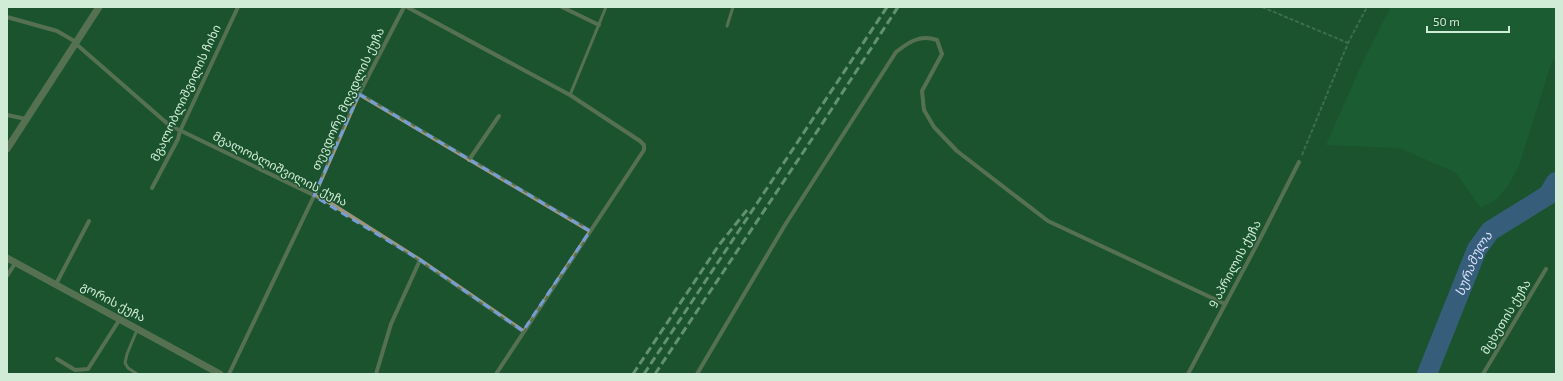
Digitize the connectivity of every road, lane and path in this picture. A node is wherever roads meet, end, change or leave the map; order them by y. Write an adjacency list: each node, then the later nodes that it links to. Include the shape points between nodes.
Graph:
1 (99, 7): 13 (street)
2 (238, 7): 20 (street, მგალობლიშვილის ჩიხი)
3 (404, 7): 15 (street, თევდორე მღვდლის ქუჩა)
4 (408, 7): 16 (street)
5 (562, 7): 11 (street)
6 (606, 7): 11 (lane)
7 (733, 7): 12 (lane)
8 (1262, 7): 14 (path)
9 (1367, 7): 14 (path)
10 (7, 17): 13 (street, მგალობლიშვილის ქუჩა, via 57,31)
11 (599, 25): 16 (lane)
12 (727, 26)
13 (76, 43): 19 (street); 20 (street, მგალობლიშვილის ქუჩა)
14 (1348, 43): 23 (path)
15 (359, 94): 22 (street); 25 (street, თევდორე მღვდლის ქუჩა)
16 (570, 95): 27 (street, via 644,144 644,150)
17 (7, 114): 19 (street)
18 (499, 116): 22 (street)
19 (26, 119): 21 (street)
20 (180, 131): 24 (street, მგალობლიშვილის ჩიხი); 25 (street, მგალობლიშვილის ქუჩა)
21 (7, 149)
22 (469, 160): 27 (street)
23 (1299, 162): 34 (street, 9 აპრილის ქუჩა)
24 (152, 188)
25 (314, 196): 29 (street, მგალობლიშვილის ქუჩა, via 330,203); 41 (street, თევდორე მღვდლის ქუჩა)
26 (89, 221): 33 (street)
27 (590, 231): 37 (street)
28 (7, 258): 30 (street, გორის ქუჩა)
29 (420, 260): 37 (street, მგალობლიშვილის ქუჩა); 42 (street, via 391,324)
30 (16, 262): 32 (street); 33 (street, გორის ქუჩა)
31 (1546, 269): 46 (street, მცხეთის ქუჩა)
32 (7, 276)
33 (56, 284): 35 (street, გორის ქუჩა)
34 (1226, 304): 44 (street, via 1048,221 957,151 934,127 924,110 922,91 942,54 937,40 928,37 910,41 896,52 785,225); 45 (street, 9 აპრილის ქუჩა)
35 (120, 319): 36 (street, გორის ქუჩა); 38 (street, via 88,369 75,370)
36 (138, 328): 39 (lane, via 125,363); 40 (street, გორის ქუჩა)
37 (523, 331): 43 (street)
38 (57, 359)
39 (137, 374)
40 (220, 374)
41 (229, 374)
42 (376, 374)
43 (496, 374)
44 (697, 374)
45 (1188, 374)
46 (1483, 374)

